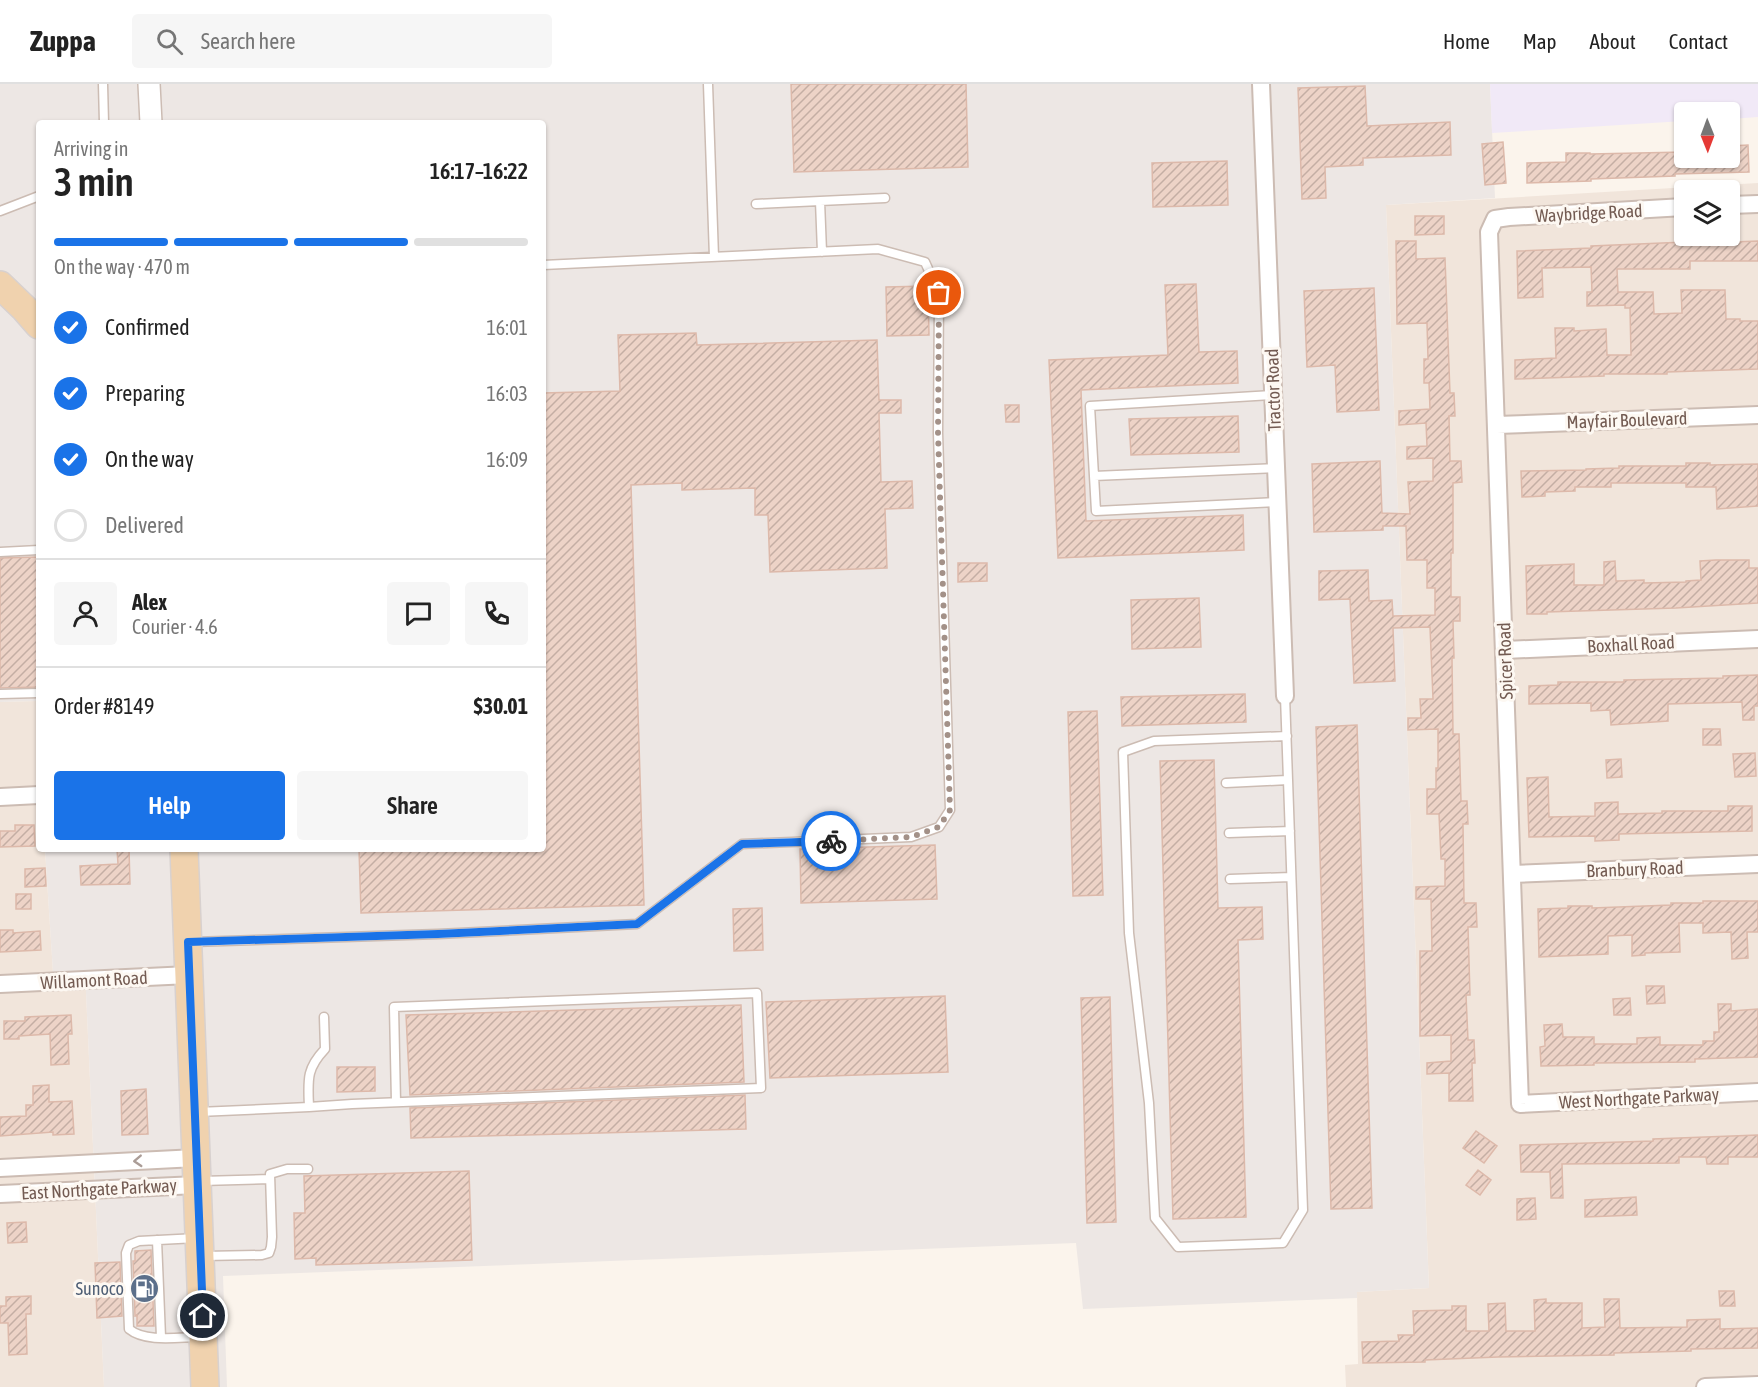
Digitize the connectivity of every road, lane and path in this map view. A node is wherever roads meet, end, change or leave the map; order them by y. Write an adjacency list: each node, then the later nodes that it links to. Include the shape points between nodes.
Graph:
1 (103, 84): 5 (lane)
2 (149, 84): 6 (street)
3 (708, 84): 17 (lane)
4 (1261, 84): 21 (street, Tractor Road)
5 (104, 120)
6 (151, 120)
7 (36, 197): 14 (lane)
8 (885, 198): 9 (lane)
9 (820, 201): 10 (lane); 16 (lane)
10 (756, 204)
11 (1758, 204): 12 (street)
12 (1740, 205)
13 (1674, 208): 15 (street, Waybridge Road)
14 (0, 211)
15 (1495, 219): 23 (street, Spicer Road, via 1488,232)
16 (822, 252): 17 (lane); 46 (lane, via 878,249 925,262 939,293 938,433 950,810 939,827 911,837 742,844 637,924)
17 (714, 257): 18 (lane)
18 (546, 265)
19 (0, 285): 20 (main road)
20 (36, 322)
21 (1273, 395): 24 (street, Tractor Road); 25 (lane, via 1090,406)
22 (1758, 415): 23 (street, Mayfair Boulevard)
23 (1497, 426): 30 (street, Spicer Road)
24 (1276, 468): 25 (lane); 26 (street, Tractor Road)
25 (1094, 476): 26 (lane, via 1096,511)
26 (1278, 502): 33 (street, Tractor Road)
27 (36, 550): 28 (lane)
28 (0, 552)
29 (1758, 639): 30 (street, Boxhall Road)
30 (1504, 650): 43 (street, Spicer Road)
31 (36, 693): 32 (lane)
32 (0, 694)
33 (1285, 696): 34 (lane)
34 (1287, 736): 35 (lane); 44 (lane, via 1154,741 1123,752 1129,933 1149,1104 1155,1218 1178,1247 1283,1243 1303,1210)
35 (1288, 780): 36 (lane); 39 (lane)
36 (1226, 783)
37 (36, 795): 38 (street)
38 (0, 797)
39 (1290, 831): 40 (lane); 44 (lane)
40 (1229, 833)
41 (184, 852): 46 (main road)
42 (1758, 864): 43 (street, Branbury Road)
43 (1512, 874): 52 (street, Spicer Road)
44 (1292, 877): 45 (lane)
45 (1230, 879)
46 (188, 942): 47 (main road)
47 (189, 975): 48 (street, Willamont Road); 54 (main road)
48 (0, 984)
49 (324, 1017): 53 (lane, via 325,1049 313,1062)
50 (1758, 1092): 52 (street, West Northgate Parkway)
51 (396, 1102): 51 (lane, via 761,1088 757,993 394,1007); 53 (lane)
52 (1520, 1104)
53 (309, 1107): 54 (lane)
54 (195, 1112): 57 (main road)
55 (0, 1168): 57 (street, East Northgate Parkway, one-way to 55)
56 (308, 1169): 58 (lane, via 277,1171 270,1174)
57 (197, 1175): 58 (lane); 59 (street, East Northgate Parkway); 61 (main road)
58 (270, 1179): 61 (lane, via 269,1253)
59 (0, 1194)
60 (157, 1240): 61 (lane); 63 (lane); 63 (lane, via 129,1245 126,1253 129,1329 136,1335)
61 (200, 1247): 62 (main road)
62 (203, 1336): 63 (lane); 65 (main road)
63 (160, 1337)
64 (1758, 1385): 66 (street)
65 (206, 1387)
66 (1705, 1387)

